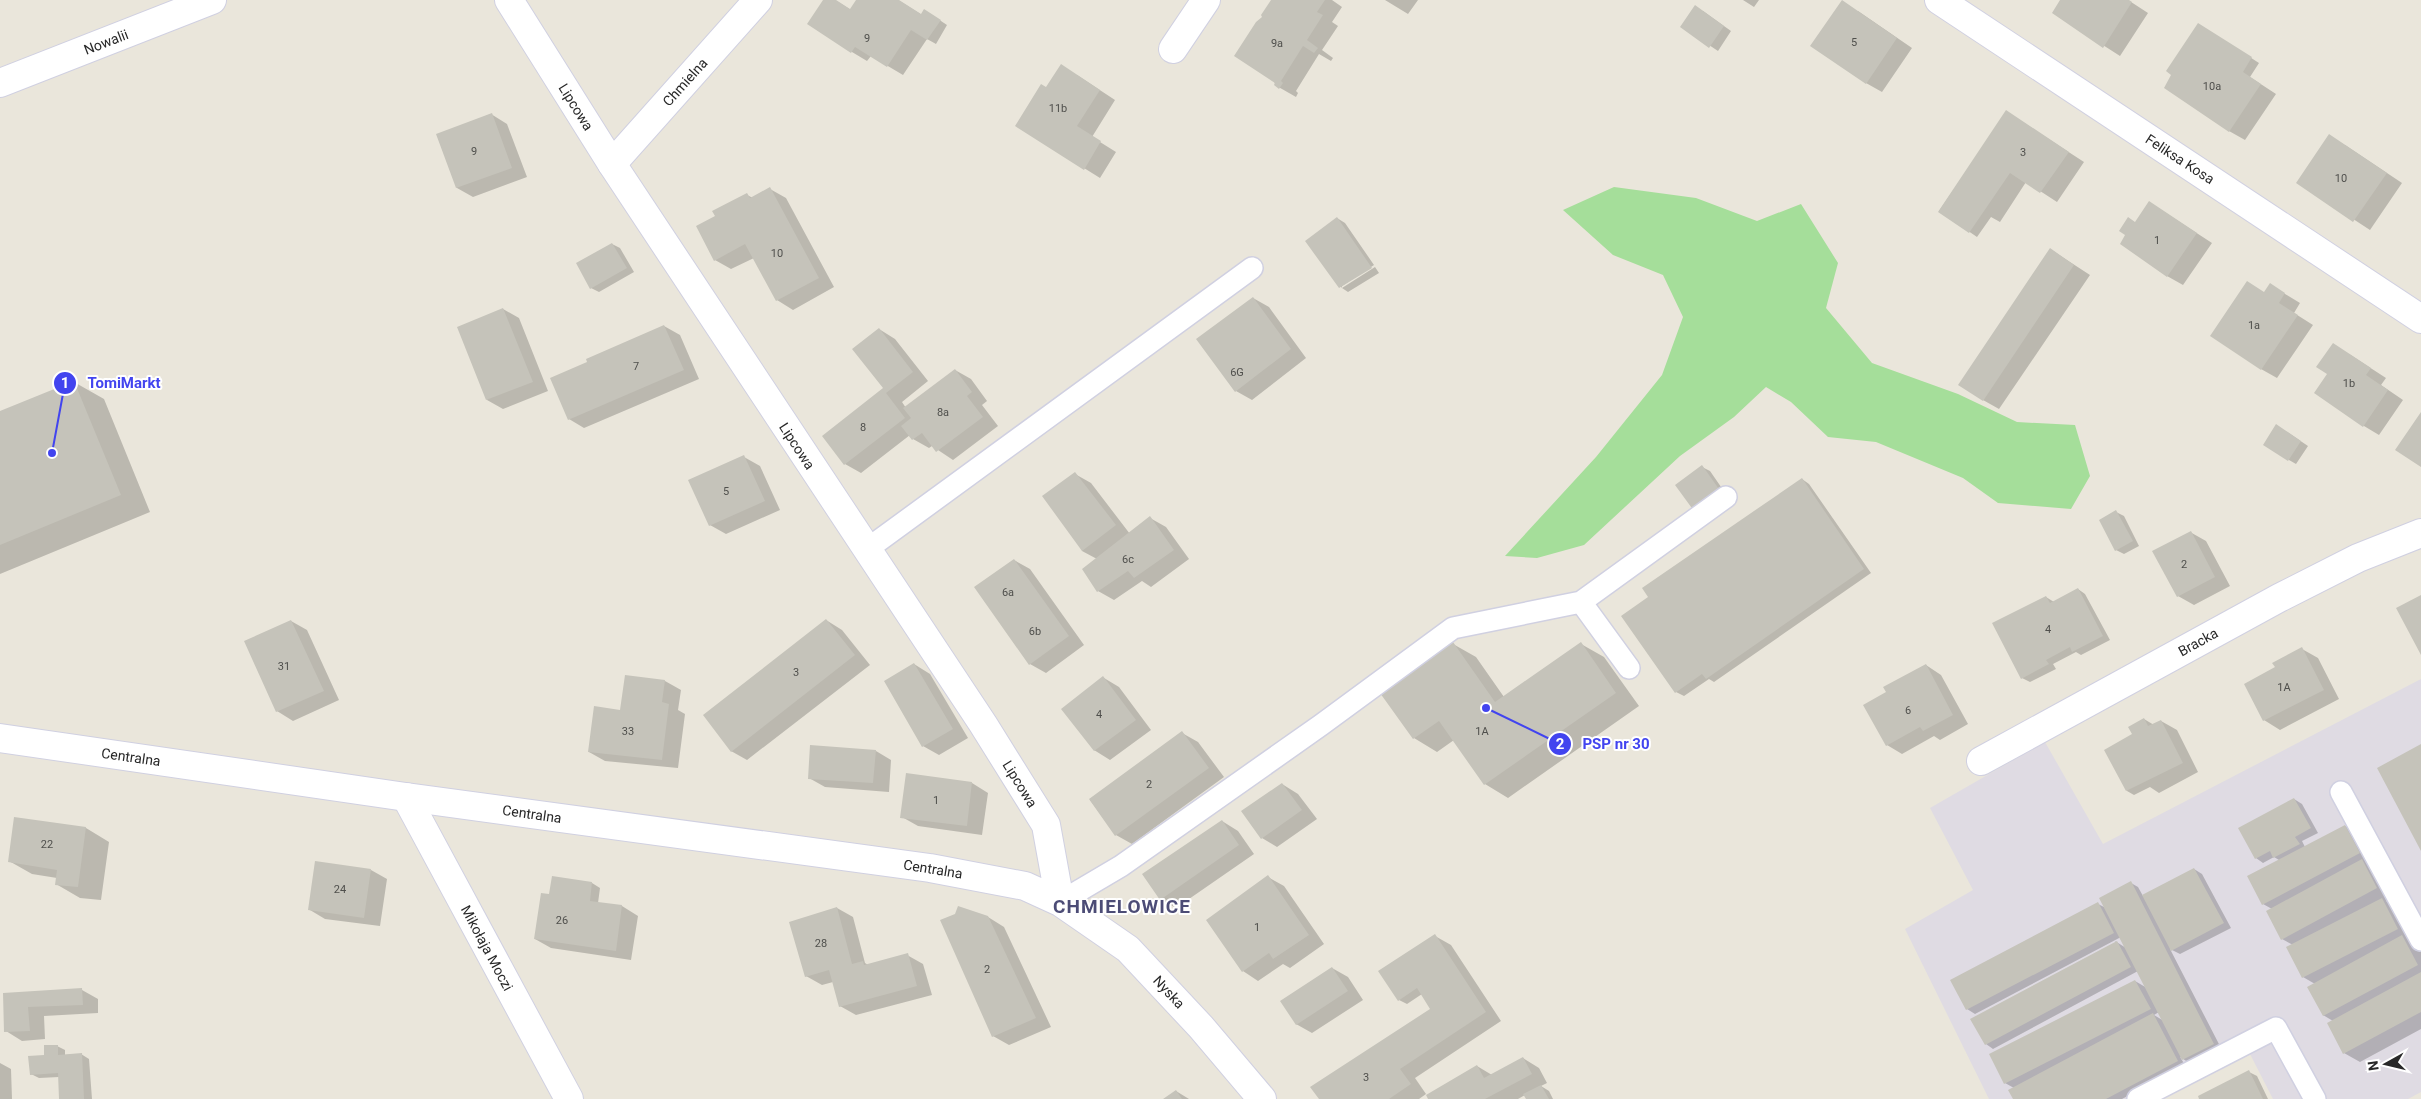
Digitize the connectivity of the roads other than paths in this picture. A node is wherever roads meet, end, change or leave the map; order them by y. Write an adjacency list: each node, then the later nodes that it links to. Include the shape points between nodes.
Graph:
1 (212, 0): 7 (street, Nowalii)
2 (509, 0): 8 (street, Lipcowa)
3 (758, 0): 8 (street, Chmielna)
4 (1206, 0): 6 (street)
5 (1939, 0): 10 (street, Feliksa Kosa)
6 (1173, 49)
7 (0, 83)
8 (612, 164): 13 (street, Lipcowa)
9 (1252, 268): 13 (lane)
10 (2421, 319)
11 (1726, 497): 14 (lane)
12 (2421, 533): 17 (street, Bracka, via 2358,558 2279,598)
13 (866, 550): 20 (street, Lipcowa, via 983,724 1046,826)
14 (1581, 602): 15 (lane); 20 (lane, via 1453,628 1121,866)
15 (1629, 668)
16 (0, 738): 19 (street, Centralna)
17 (1981, 761)
18 (2341, 792): 21 (lane)
19 (406, 796): 20 (street, Centralna, via 930,868 1025,886); 22 (street, Mikołaja Moczi)
20 (1060, 902): 23 (street, Nyska, via 1128,949)
21 (2421, 940)
22 (569, 1099)
23 (1262, 1099)
24 (2138, 1099): 25 (lane, via 2276,1028)
25 (2315, 1099)

